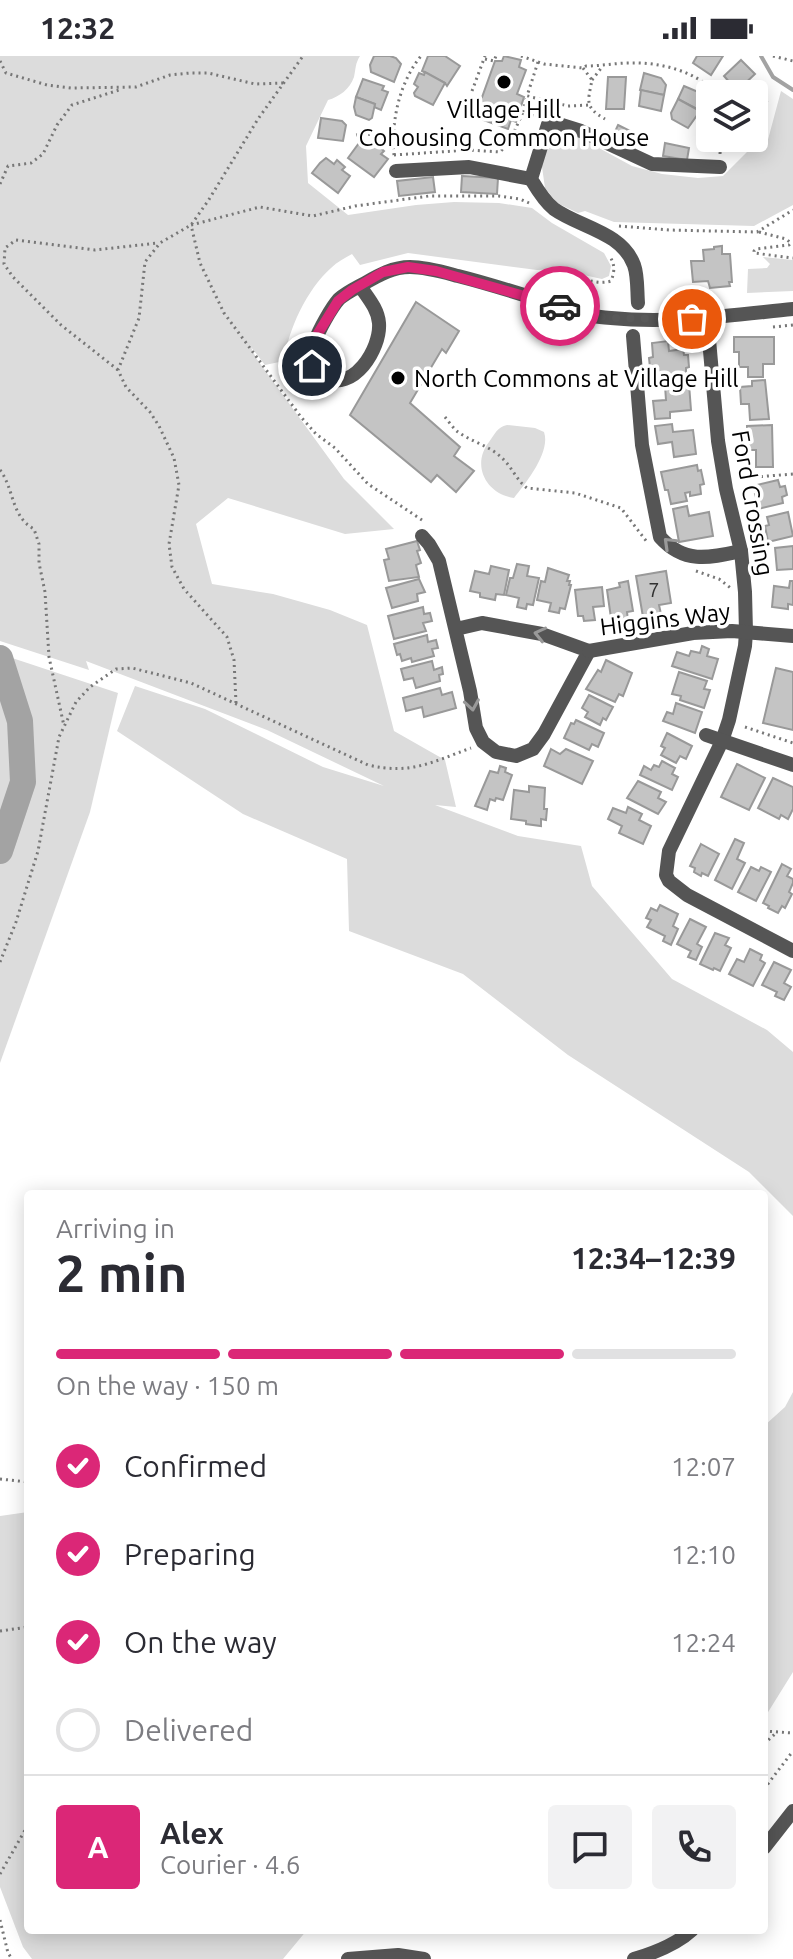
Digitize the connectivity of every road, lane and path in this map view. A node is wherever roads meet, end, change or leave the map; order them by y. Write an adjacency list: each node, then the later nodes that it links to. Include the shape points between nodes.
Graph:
1 (303, 56): 14 (path)
2 (421, 56): 22 (path, via 403,88)
3 (496, 56): 6 (path, via 494,61)
4 (521, 56): 9 (path)
5 (773, 56): 8 (path)
6 (485, 58): 16 (path)
7 (0, 61): 15 (path, via 6,73 47,85)
8 (793, 61)
9 (538, 62): 11 (path); 17 (path)
10 (603, 67): 11 (path); 12 (path); 13 (path, via 632,62 663,65)
11 (583, 68): 12 (path)
12 (592, 80): 18 (path)
13 (699, 80)
14 (284, 83): 15 (path, via 255,84 190,73); 31 (path)
15 (123, 89): 28 (path, via 72,105 43,154 31,163 8,166)
16 (472, 91)
17 (527, 96): 19 (path); 20 (path)
18 (590, 105): 19 (path); 21 (path)
19 (547, 110): 20 (path, via 537,117); 25 (street, via 652,164); 27 (street)
20 (523, 112): 24 (path, via 500,152)
21 (605, 119)
22 (394, 133): 23 (path); 24 (path)
23 (356, 135)
24 (394, 155): 26 (path)
25 (720, 167)
26 (396, 171): 27 (street, via 469,167)
27 (531, 179): 42 (street, via 552,208 603,233 626,251 635,266)
28 (0, 184)
29 (537, 207): 31 (path, via 510,197 429,196 313,216 260,207)
30 (793, 210): 33 (path)
31 (191, 225): 35 (path); 51 (path, via 200,263 224,313 301,417 368,484)
32 (610, 225): 33 (path)
33 (757, 232): 39 (path, via 791,243 754,253)
34 (0, 241): 36 (path)
35 (160, 243): 36 (path, via 95,250 16,240); 46 (path, via 145,262 139,318)
36 (5, 248): 38 (path)
37 (605, 251): 40 (path, via 614,264 611,281 565,275)
38 (2, 256): 46 (path, via 22,287)
39 (793, 258)
40 (553, 285)
41 (360, 286): 41 (street, via 338,301 310,353 320,376 333,381 359,372 376,344 377,311); 44 (street, via 383,272 408,267 485,283 590,315)
42 (638, 303)
43 (793, 309): 44 (street)
44 (707, 317): 54 (street, Ford Crossing, via 718,441)
45 (633, 336): 54 (street, one-way to 45, via 697,557 681,554 660,537 642,445)
46 (118, 370): 61 (path, via 159,426 174,458 179,485 169,544 172,567 184,589 227,637)
47 (445, 417): 53 (path, via 458,431 493,450 527,488 575,493 621,508)
48 (0, 470): 62 (path, via 11,500 39,544 49,657)
49 (793, 474): 50 (path)
50 (743, 478)
51 (422, 520)
52 (422, 536): 57 (street, via 439,561)
53 (652, 550)
54 (741, 551): 58 (street, Ford Crossing)
55 (686, 566): 56 (path)
56 (732, 589)
57 (456, 629): 60 (street, Higgins Way, one-way to 57, via 542,634 482,623); 66 (street, one-way to 66)
58 (746, 632): 59 (street, Higgins Way); 60 (street, Higgins Way, via 693,633); 65 (street, Ford Crossing)
59 (793, 636)
60 (589, 651): 66 (street, Higgins Way, via 533,749 516,756 496,752)
61 (236, 703): 62 (path, via 191,683 116,669 83,694); 66 (path, via 387,770 416,768)
62 (64, 726): 70 (path, via 38,851)
63 (745, 727): 67 (path)
64 (706, 735): 65 (street)
65 (722, 741): 68 (street); 69 (street, Ford Crossing, via 669,851 666,875 687,895)
66 (483, 742)
67 (793, 743)
68 (793, 765)
69 (793, 951)
70 (0, 962)
71 (0, 1479): 72 (path)
72 (24, 1482)
73 (24, 1628): 74 (path)
74 (0, 1631)
75 (768, 1732): 76 (path)
76 (776, 1733): 77 (path); 78 (path)
77 (793, 1733)
78 (768, 1740)
79 (793, 1751): 80 (path)
80 (768, 1784)
81 (793, 1811): 83 (street)
82 (24, 1832): 84 (path)
83 (768, 1843)
84 (0, 1874)
85 (0, 1920): 87 (path)
86 (688, 1934): 90 (street)
87 (12, 1959)
88 (348, 1959): 89 (street)
89 (424, 1959)
90 (634, 1959)

